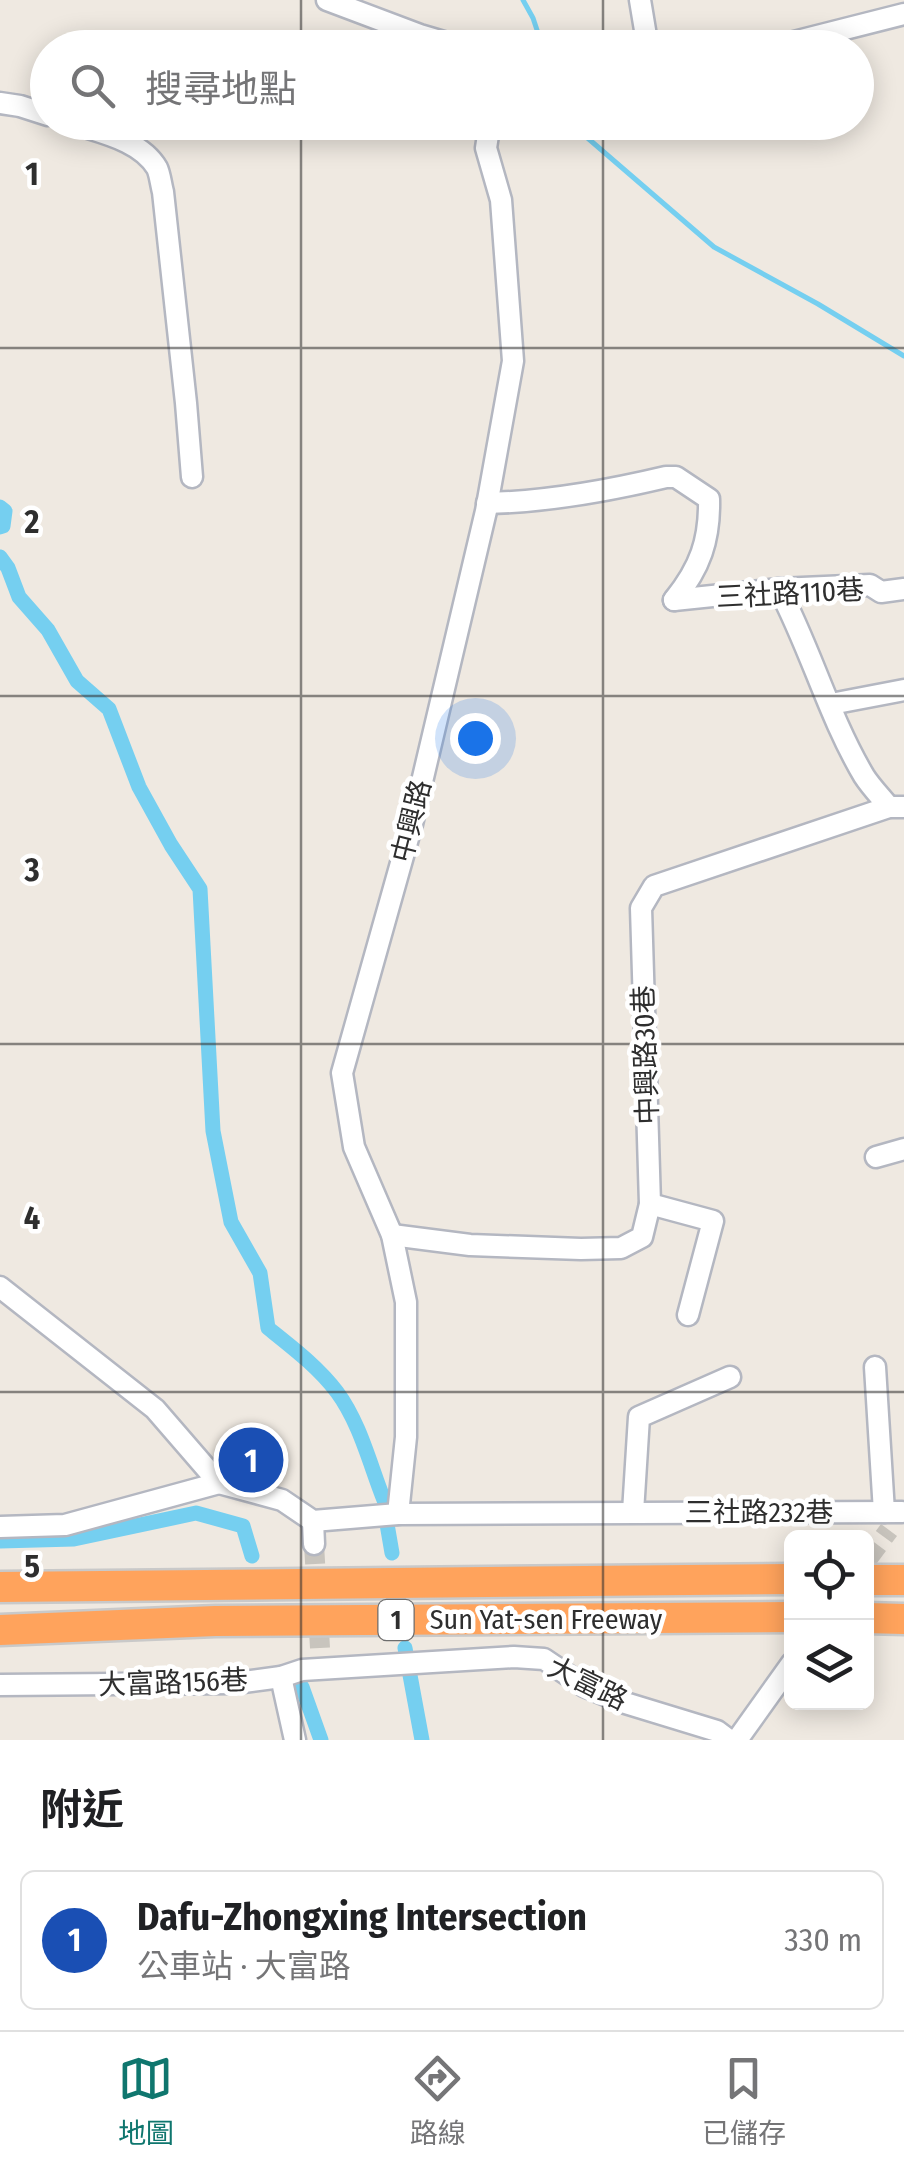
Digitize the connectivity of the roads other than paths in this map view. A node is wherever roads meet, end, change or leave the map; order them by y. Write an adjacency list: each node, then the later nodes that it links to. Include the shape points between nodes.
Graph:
1 (327, 0): 4 (street)
2 (640, 0): 5 (street)
3 (904, 14): 6 (street)
4 (407, 30)
5 (645, 30)
6 (841, 30)
7 (0, 103): 8 (street)
8 (30, 109)
9 (121, 140): 11 (street, via 158,169 163,192)
10 (487, 140): 12 (street, 中興路, via 501,200 512,361)
11 (192, 477)
12 (487, 502): 13 (street, 三社路110巷, via 676,478 709,499 710,521 691,579 674,600); 21 (street, 中興路, via 412,824 342,1072 354,1147)
13 (780, 589): 14 (street, 三社路110巷); 16 (street)
14 (904, 589)
15 (904, 690): 16 (street)
16 (831, 704): 17 (street, via 866,778)
17 (896, 807): 20 (street, 中興路30巷, via 654,886 641,908)
18 (904, 1149): 19 (street)
19 (876, 1157)
20 (650, 1204): 21 (street, via 642,1237 621,1248 470,1245); 23 (street, via 714,1221)
21 (392, 1234): 28 (street, 中興路, via 406,1302 406,1436)
22 (0, 1286): 26 (street, via 155,1409)
23 (688, 1315)
24 (875, 1367): 29 (street, 三社路232巷)
25 (730, 1377): 27 (street, via 639,1417)
26 (219, 1483): 30 (street, via 282,1500); 31 (street, via 65,1525)
27 (634, 1512): 28 (street, 三社路232巷); 29 (street, 三社路232巷)
28 (398, 1514): 30 (street)
29 (895, 1516)
30 (312, 1521): 32 (street)
31 (0, 1527)
32 (314, 1544)
33 (784, 1580): 36 (highway, Sun Yat-sen Freeway / 1)
34 (874, 1580): 35 (highway)
35 (904, 1580)
36 (0, 1587)
37 (784, 1617): 40 (highway, Sun Yat-sen Freeway / 1, via 215,1621)
38 (874, 1618): 39 (highway)
39 (904, 1619)
40 (0, 1630)
41 (320, 1648): 42 (street)
42 (320, 1669): 44 (street, 大富路); 47 (street, 大富路, via 544,1659 584,1686)
43 (784, 1674): 48 (street)
44 (280, 1676): 45 (street, 大富路156巷, via 236,1684); 46 (street, 大富路156巷)
45 (0, 1685)
46 (295, 1740)
47 (729, 1740)
48 (737, 1740)

